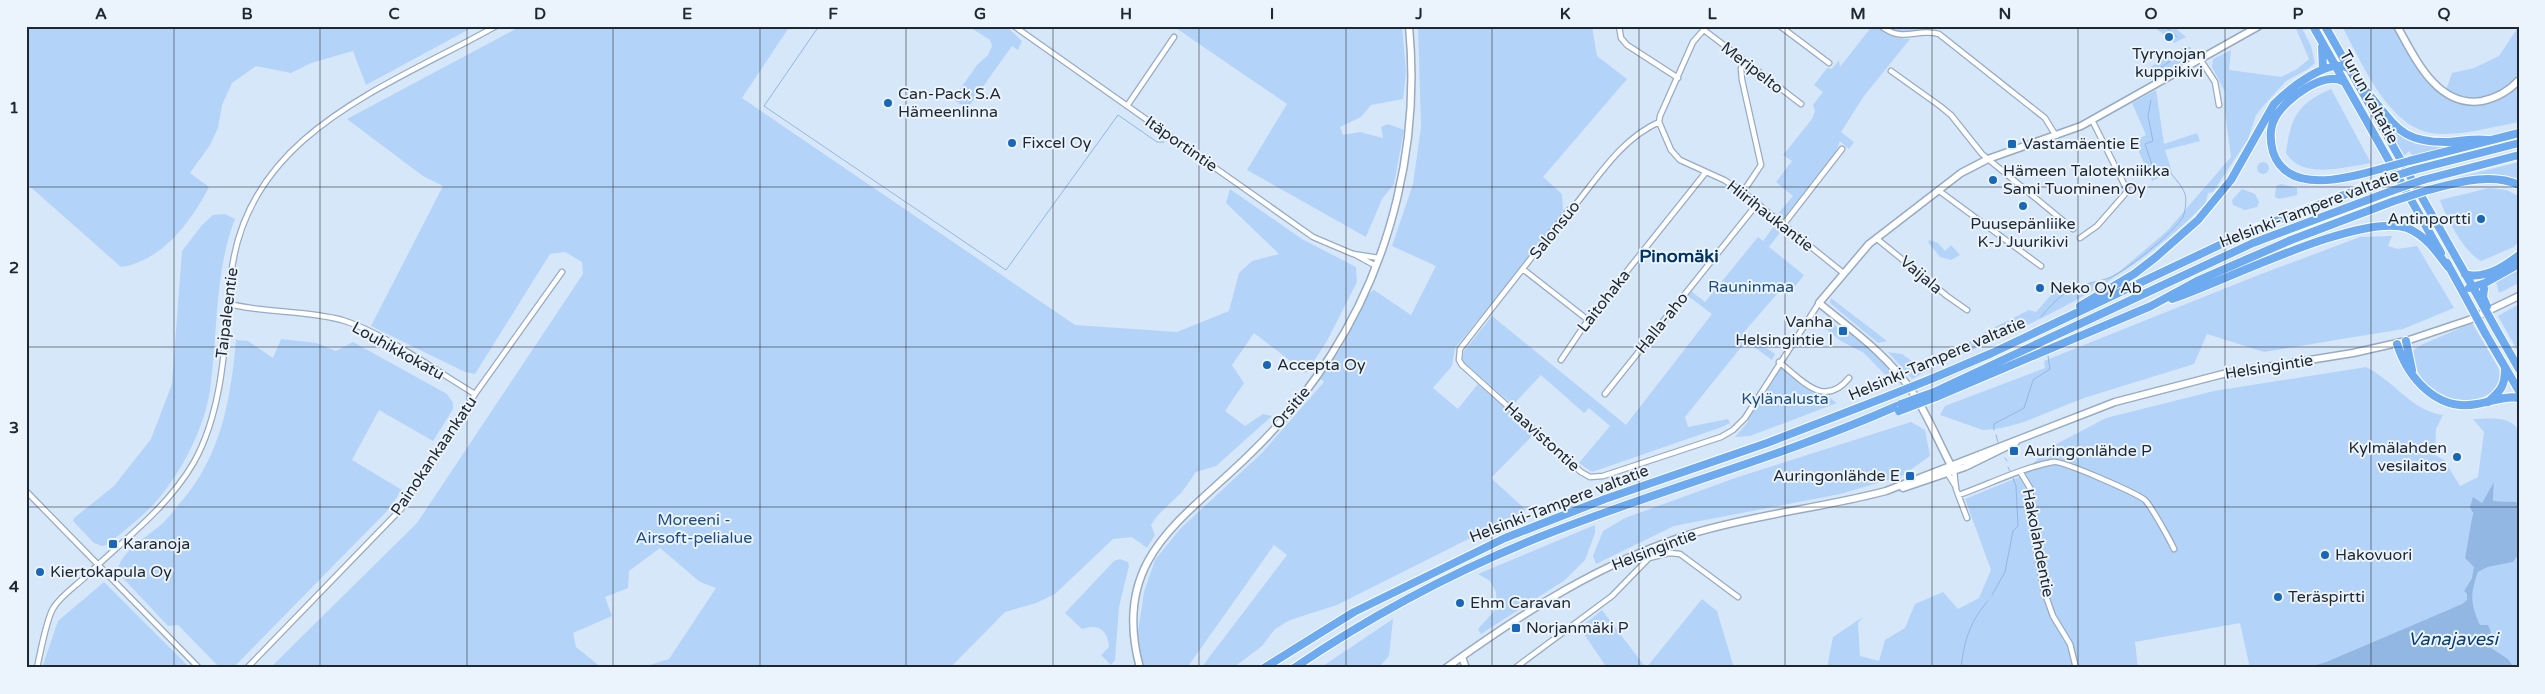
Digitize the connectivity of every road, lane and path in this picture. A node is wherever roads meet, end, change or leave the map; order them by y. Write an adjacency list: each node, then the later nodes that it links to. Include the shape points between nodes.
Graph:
1 (496, 26): 64 (street, Taipaleentie, via 342,109 288,153 245,219 234,256)
2 (1014, 26): 28 (street, Itäportintie)
3 (1409, 26): 50 (main road, Orsitie, via 1412,72 1408,142 1398,196)
4 (1619, 26): 23 (street, via 1621,38 1627,45)
5 (1780, 26): 18 (street)
6 (1881, 26): 13 (street, via 1899,36)
7 (1932, 26): 13 (street)
8 (2259, 26): 16 (main road)
9 (2313, 26): 15 (highway, Turun valtatie)
10 (2325, 26): 21 (highway, Turun valtatie)
11 (2397, 26): 25 (main road, via 2422,70 2435,85 2455,97 2476,101 2490,99 2510,89)
12 (1705, 28): 17 (street, Meripelto); 23 (street, via 1693,42)
13 (1935, 33): 33 (street, via 2045,118)
14 (1174, 37): 28 (street)
15 (2320, 40): 19 (highway, Turun valtatie); 20 (highway)
16 (2200, 59): 29 (street, via 2215,82); 30 (main road)
17 (1744, 62): 27 (street, Meripelto); 42 (street, via 1742,80 1761,165)
18 (1829, 63)
19 (2334, 64): 20 (highway); 21 (highway); 26 (highway, Turun valtatie)
20 (2323, 69): 68 (highway, via 2274,104 2231,180 2198,220 2134,274)
21 (2350, 69): 24 (highway, Turun valtatie)
22 (1891, 71): 38 (street, via 1951,115)
23 (1678, 78): 31 (street)
24 (2355, 80): 34 (highway, via 2392,124 2411,137 2435,142); 58 (highway, Turun valtatie)
25 (2519, 80)
26 (2346, 84): 34 (highway, bridge, via 2337,78 2325,79 2301,92 2280,110 2271,128 2275,156 2293,174 2314,180 2354,176); 54 (highway, Turun valtatie)
27 (1802, 104)
28 (1127, 106): 48 (street, Itäportintie, via 1313,237)
29 (2219, 106)
30 (2092, 120): 33 (main road); 47 (street, via 2127,190 2097,226)
31 (1659, 122): 39 (street, Hiirihaukantie, via 1675,155); 55 (street, Salonsuo, via 1624,145)
32 (2519, 133): 34 (highway)
33 (2056, 136): 38 (main road)
34 (2488, 140)
35 (2519, 143): 68 (highway, Helsinki-Tampere valtatie, bridge, via 2391,177 2247,232)
36 (1842, 149): 44 (street)
37 (2519, 155): 82 (highway, Helsinki-Tampere valtatie, bridge, via 2423,180 2252,244)
38 (1988, 160): 41 (main road); 45 (street)
39 (1706, 172): 42 (street, Hiirihaukantie); 67 (street, Laitohaka)
40 (2519, 185): 65 (highway, bridge, via 2485,179 2428,190 2394,201 2274,247 2197,281)
41 (1938, 190): 46 (main road); 53 (street)
42 (1743, 192): 43 (street, Hiirihaukantie)
43 (1757, 204): 44 (street, Hiirihaukantie); 81 (street, Halla-aho)
44 (1783, 225): 57 (street, Hiirihaukantie)
45 (2073, 229)
46 (1876, 238): 57 (main road); 66 (street, Vaijala)
47 (2080, 238)
48 (1352, 254): 50 (street, Itäportintie); 52 (street, Itäportintie)
49 (2519, 255): 58 (highway, via 2485,275)
50 (1379, 258): 52 (main road, Orsitie)
51 (2519, 264): 59 (highway)
52 (1376, 266): 98 (main road, Orsitie, via 1346,329 1292,410 1248,456 1176,521 1153,551 1144,569 1134,609 1134,640)
53 (2041, 266)
54 (2448, 267): 60 (highway, Turun valtatie); 65 (highway, via 2418,234 2397,226 2378,226 2321,241)
55 (1524, 270): 67 (street); 72 (street, Salonsuo)
56 (562, 272): 80 (street, Painokankaankatu)
57 (1842, 272): 63 (main road)
58 (2465, 274): 61 (highway, Turun valtatie)
59 (2490, 281): 61 (highway); 69 (highway, bridge, via 2484,290 2484,300)
60 (2458, 284): 61 (highway); 75 (highway, Turun valtatie, bridge)
61 (2474, 290): 69 (highway, Turun valtatie, bridge)
62 (2519, 296): 70 (main road, Helsingintie, via 2469,320)
63 (1818, 303): 74 (street); 85 (main road, via 1880,354 1904,380 1920,404)
64 (229, 304): 80 (street, Louhikkokatu, via 330,318 354,325); 91 (street, Taipaleentie, via 220,382 210,428 194,460 164,504)
65 (2151, 306): 82 (highway)
66 (1967, 310)
67 (1588, 320): 73 (street, Laitohaka)
68 (2056, 323): 99 (highway, Helsinki-Tampere valtatie, bridge, via 1892,395 1505,538 1354,612)
69 (2497, 328): 76 (highway, Turun valtatie)
70 (2406, 341): 71 (main road, Helsingintie); 77 (highway)
71 (2397, 344): 77 (highway); 85 (main road, Helsingintie, via 2183,383 2115,402)
72 (1460, 349): 74 (street, Haavistontie, via 1462,365 1590,477 1610,474 1733,430)
73 (1561, 360)
74 (1779, 362): 78 (street, via 1813,389 1825,393 1837,390)
75 (2505, 367): 79 (highway, Turun valtatie); 84 (highway, via 2502,390)
76 (2519, 369)
77 (2413, 374): 84 (highway, via 2428,392 2444,402 2466,405)
78 (1849, 378)
79 (2519, 391)
80 (475, 394): 97 (street, Painokankaankatu, via 401,509)
81 (1605, 394)
82 (1935, 394): 100 (highway, Helsinki-Tampere valtatie, bridge, via 1591,518 1483,562 1398,604)
83 (2519, 398): 84 (highway)
84 (2488, 402)
85 (1950, 470): 88 (street); 93 (main road, Helsingintie, via 1886,491 1725,525 1651,548 1586,578)
86 (2021, 473): 88 (street); 90 (street, via 2055,462 2072,465 2106,483 2127,489 2145,501); 103 (street, Hakolahdentie, via 2030,488 2043,588 2053,616 2070,644)
87 (26, 491): 91 (street)
88 (1958, 495): 89 (street)
89 (1967, 518)
90 (2174, 550)
91 (98, 564): 95 (street, Taipaleentie, via 52,608); 96 (street)
92 (1738, 597): 102 (street, via 1680,554 1657,555 1642,564 1612,596)
93 (1462, 657): 94 (main road, Helsingintie); 101 (main road)
94 (1451, 666)
95 (37, 668)
96 (199, 668)
97 (247, 668)
98 (1140, 668)
99 (1264, 668)
100 (1294, 668)
101 (1466, 668)
102 (1515, 668)
103 (2076, 668)

